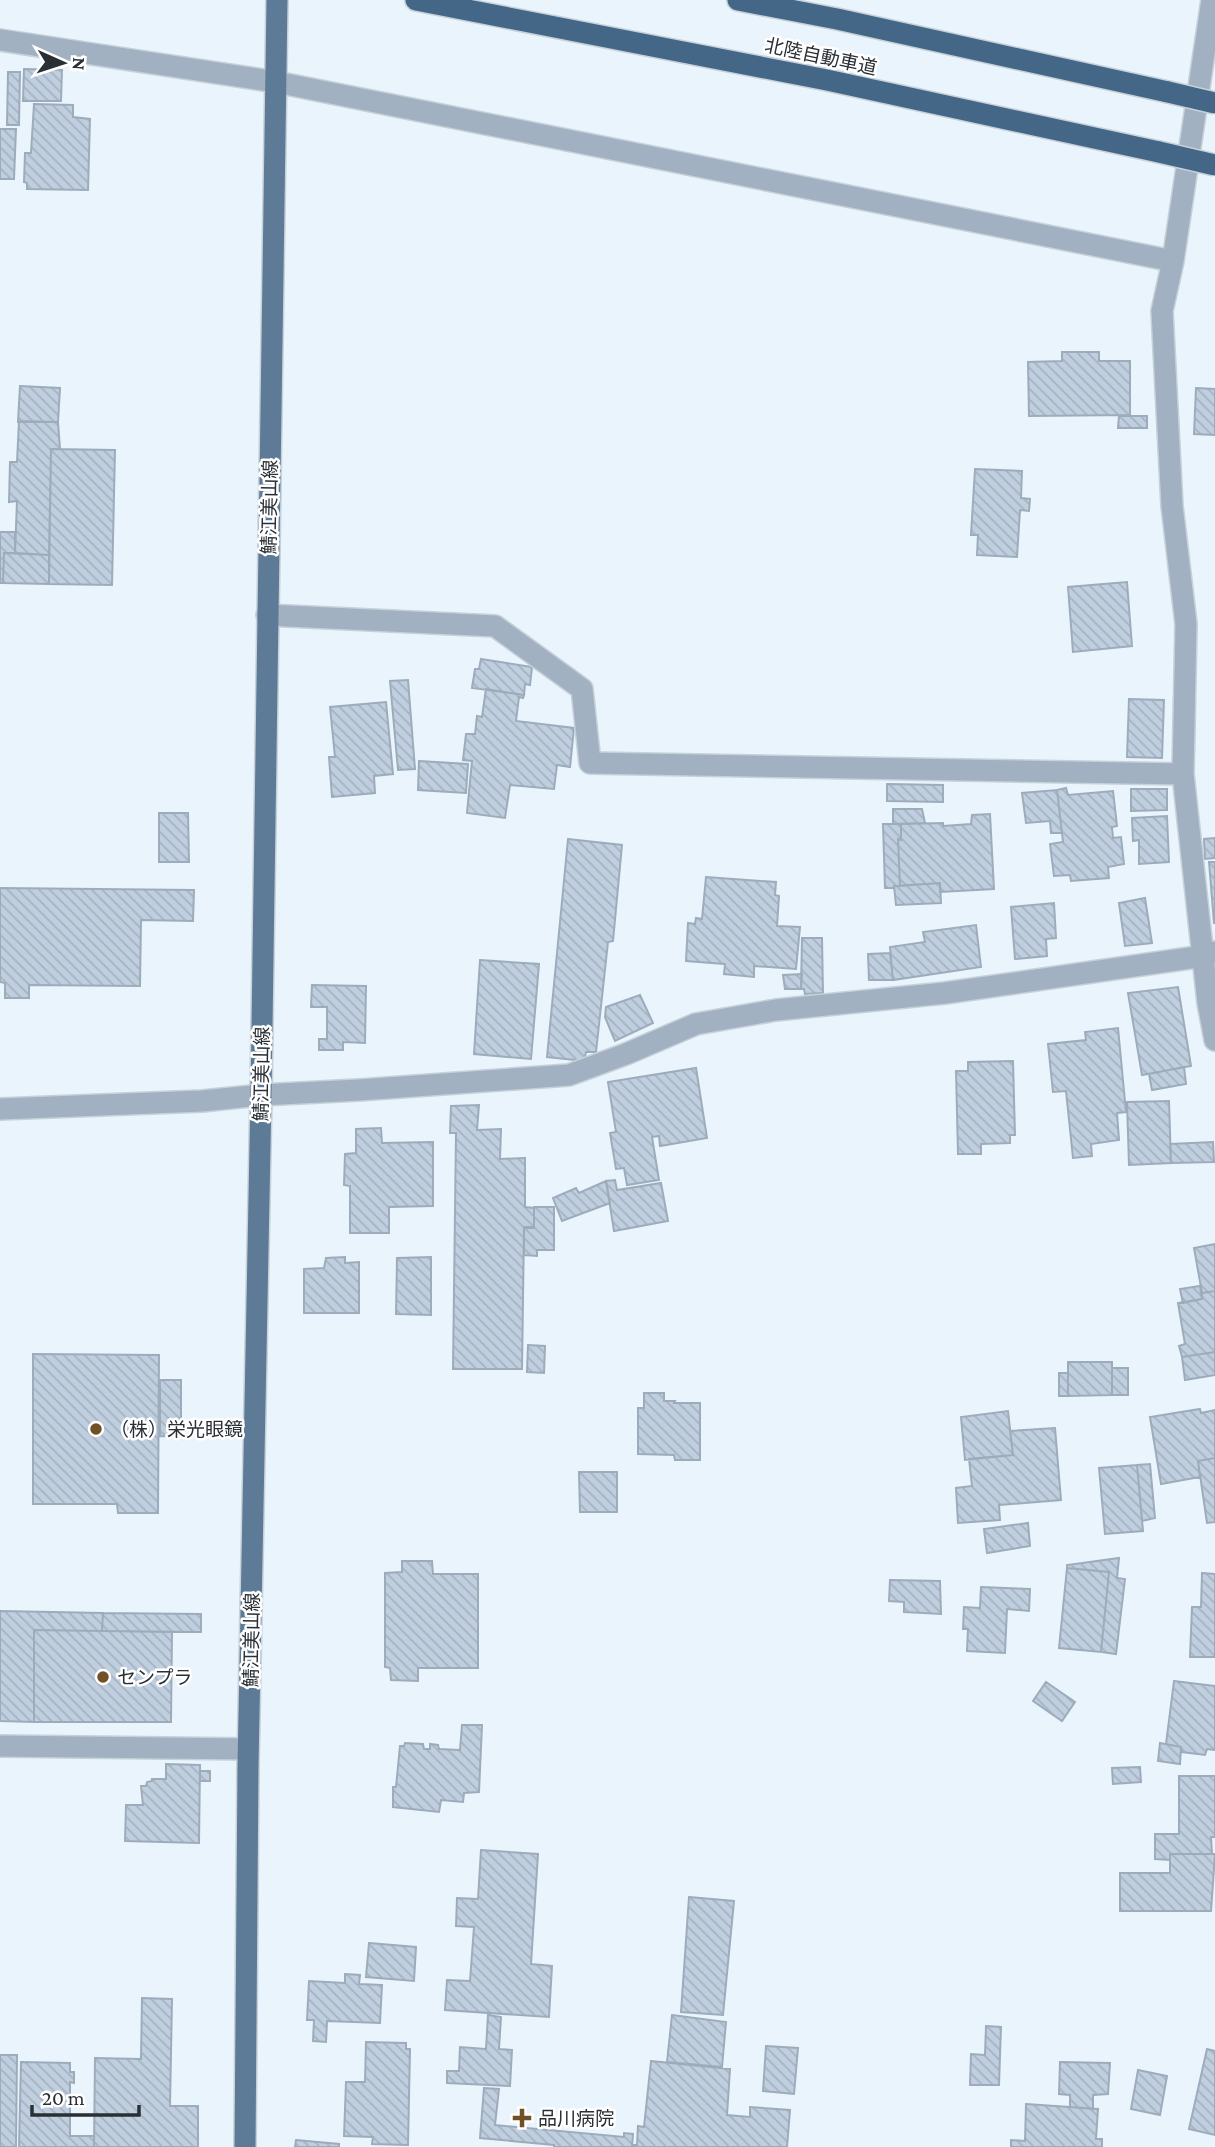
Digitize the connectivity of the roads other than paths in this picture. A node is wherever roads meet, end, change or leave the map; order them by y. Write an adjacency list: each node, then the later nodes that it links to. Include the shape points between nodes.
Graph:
1 (277, 0): 8 (main road, 鯖江美山線)
2 (416, 0): 10 (highway, 北陸自動車道, bridge, via 813,78)
3 (738, 0): 6 (highway, 北陸自動車道)
4 (767, 0): 6 (highway)
5 (1212, 0): 11 (street)
6 (837, 19): 9 (highway, 北陸自動車道, bridge)
7 (0, 40): 8 (street)
8 (276, 82): 11 (street); 12 (main road, 鯖江美山線)
9 (1215, 103)
10 (1215, 165)
11 (1173, 261): 13 (street, via 1162,311 1172,506 1186,624)
12 (267, 615): 13 (street, via 495,626 582,689 590,763); 16 (main road, 鯖江美山線)
13 (1183, 774): 14 (street)
14 (1209, 954): 15 (street, via 1208,1003); 16 (street, via 696,1024 569,1075)
15 (1215, 1040)
16 (261, 1094): 17 (street, via 202,1101); 19 (main road, 鯖江美山線)
17 (0, 1109)
18 (0, 1746): 19 (street)
19 (248, 1749): 20 (main road, 鯖江美山線)
20 (245, 2147)

